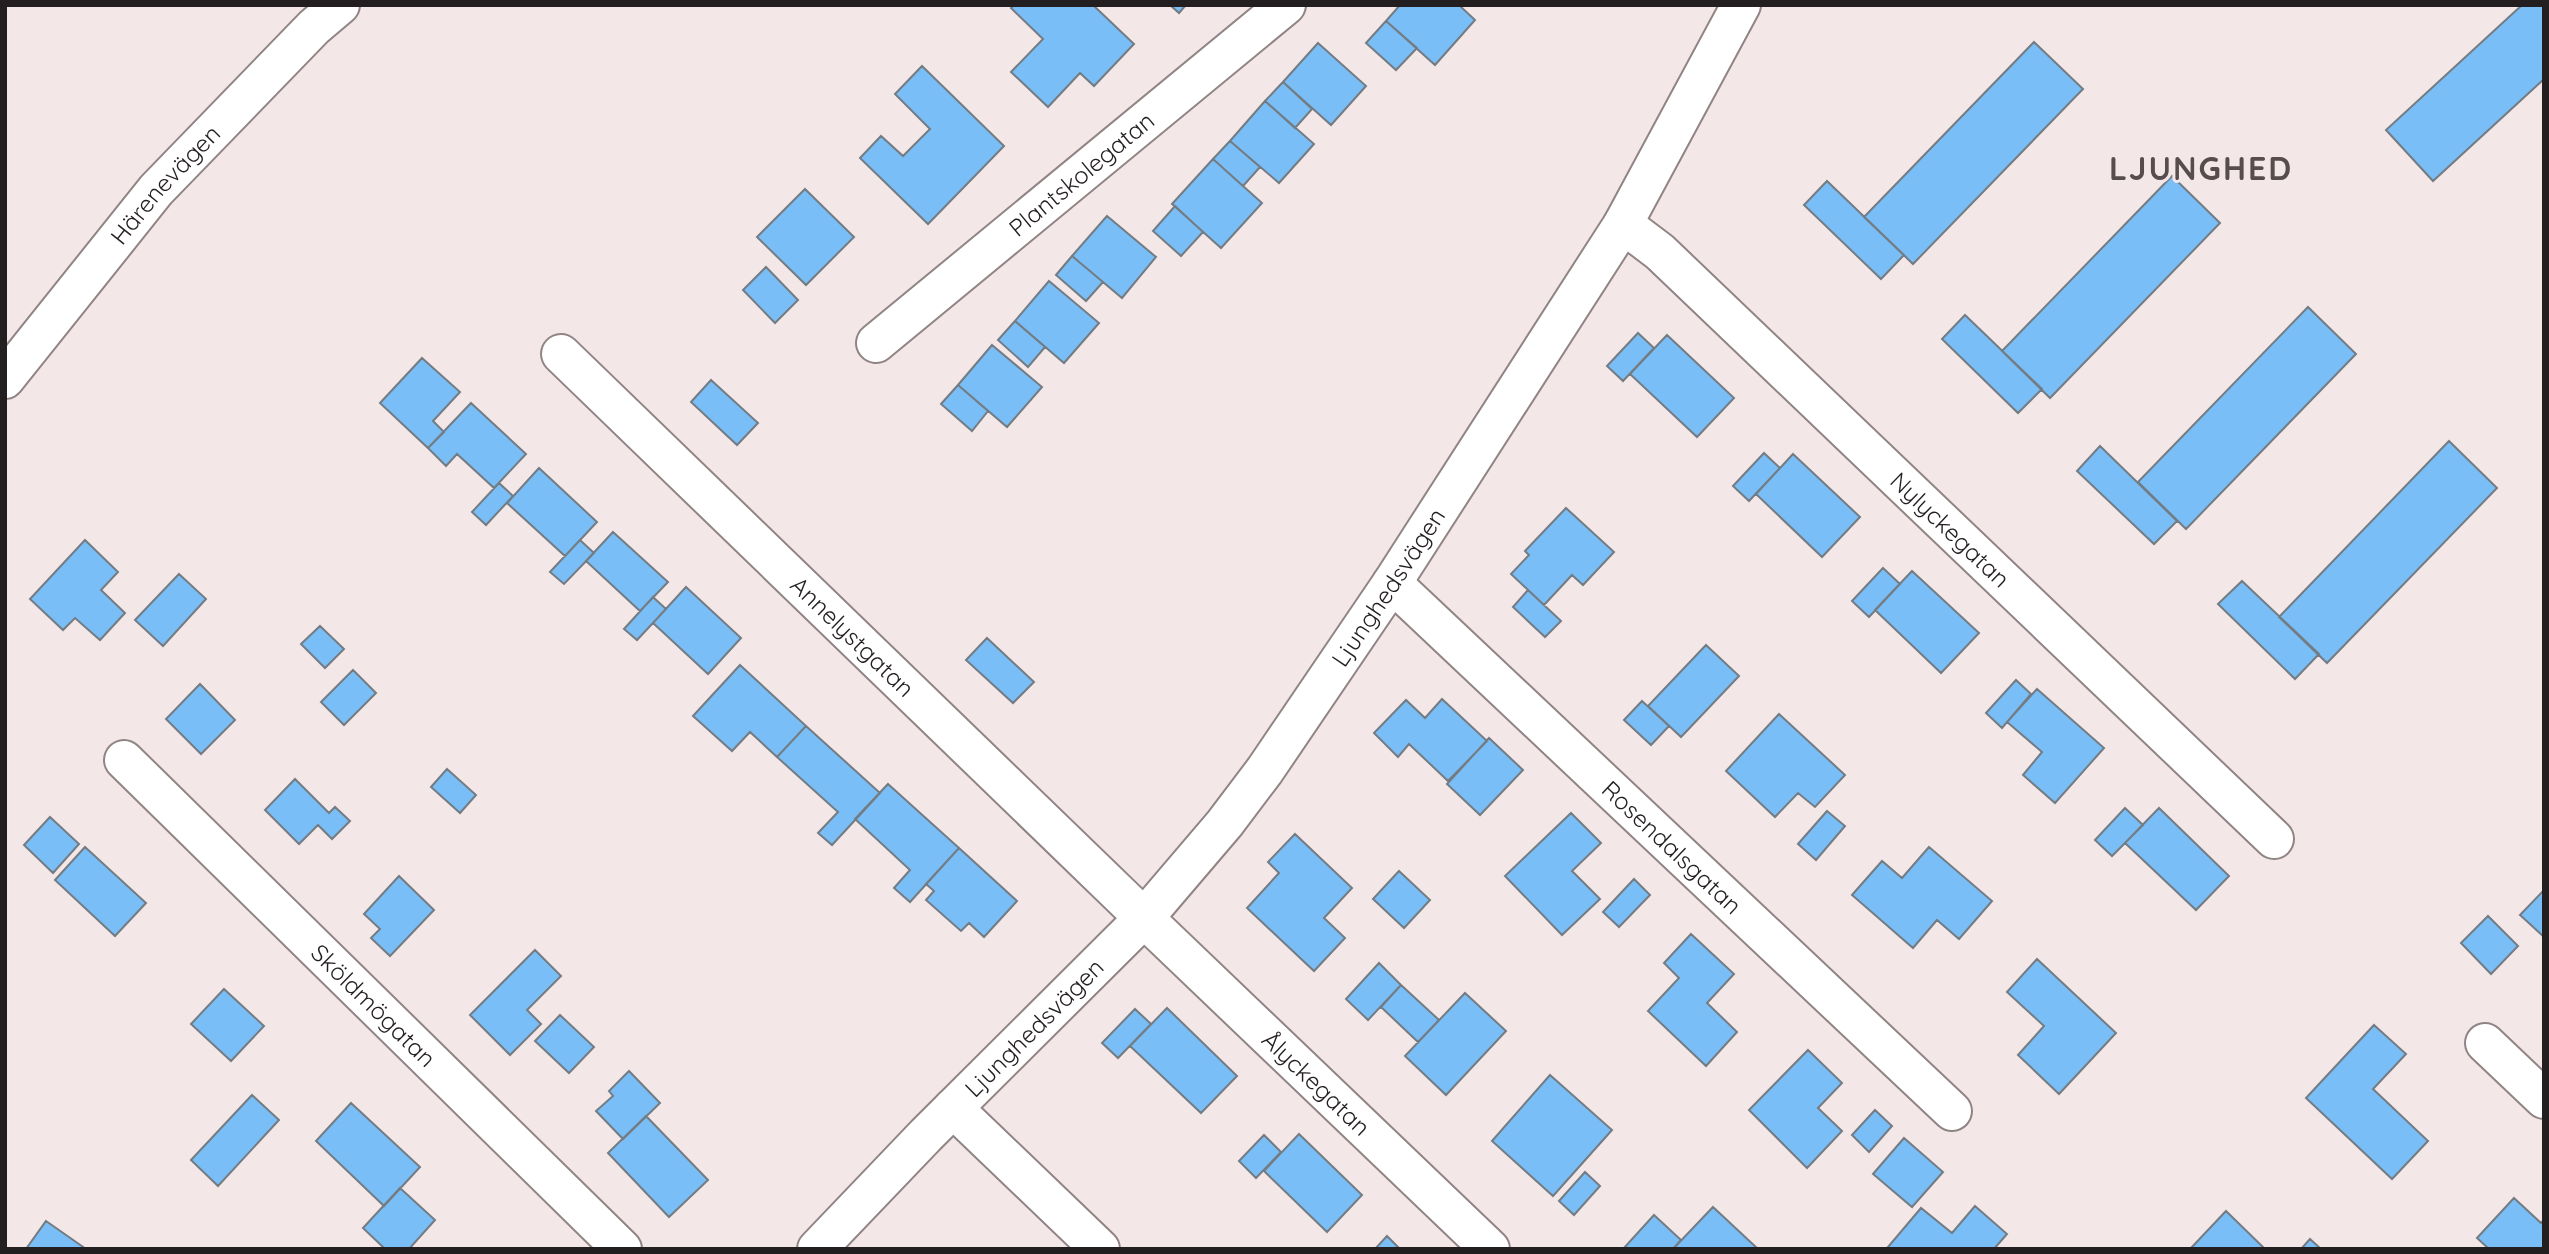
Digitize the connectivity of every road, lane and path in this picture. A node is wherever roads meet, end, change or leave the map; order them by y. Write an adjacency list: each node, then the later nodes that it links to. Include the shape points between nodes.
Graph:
1 (340, 5): 7 (street, Härenevägen, via 156,190)
2 (1286, 5): 5 (street, Plantskolegatan)
3 (1741, 5): 4 (street, Ljunghedsvägen)
4 (1623, 225): 8 (street, Ljunghedsvägen); 10 (street, Nylyckegatan, via 1660,252)
5 (876, 343)
6 (561, 354): 11 (street, Annelystgatan)
7 (5, 379)
8 (1392, 583): 11 (street, Ljunghedsvägen, via 1265,770); 15 (street, Rosendalsgatan)
9 (124, 761): 16 (street, Sköldmögatan)
10 (2274, 839)
11 (1144, 918): 14 (street, Ljunghedsvägen); 19 (street, Ålyckegatan)
12 (2485, 1043): 13 (street)
13 (2544, 1099)
14 (953, 1108): 17 (street, Ljunghedsvägen); 18 (street, Ljunghedsvägen)
15 (1952, 1111)
16 (622, 1249)
17 (817, 1249)
18 (1100, 1249)
19 (1490, 1249)

